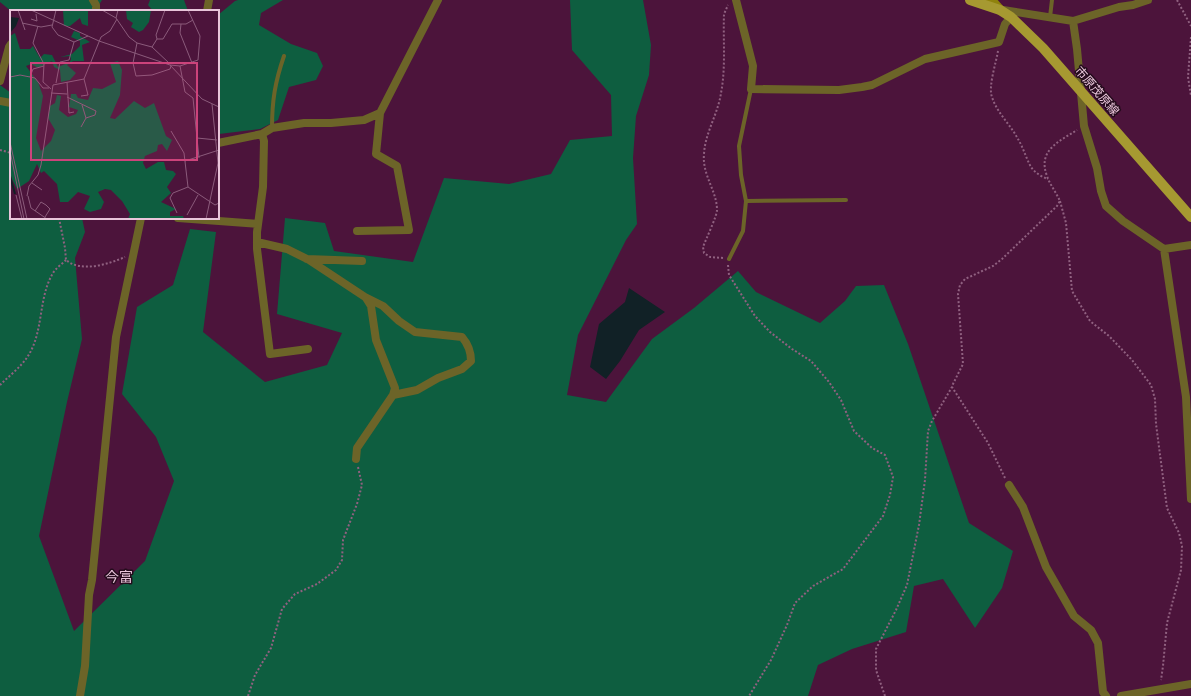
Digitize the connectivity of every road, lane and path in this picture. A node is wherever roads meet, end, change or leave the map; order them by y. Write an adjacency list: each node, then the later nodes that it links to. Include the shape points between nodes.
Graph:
1 (93, 0): 11 (street)
2 (209, 0): 12 (street)
3 (438, 0): 28 (street)
4 (970, 0): 13 (main road, 市原茂原線)
5 (992, 0): 13 (main road)
6 (1052, 0): 15 (lane)
7 (1148, 0): 10 (street, via 1134,5)
8 (1177, 0): 17 (path)
9 (732, 1): 23 (street, via 753,66); 50 (path, via 724,14 724,73 721,95 706,137 703,156 705,173 717,212 703,247 704,253 710,257)
10 (1117, 3): 16 (street)
11 (96, 10)
12 (207, 10)
13 (1000, 10): 14 (main road, 市原茂原線); 15 (street)
14 (1011, 17): 19 (street, via 1005,24); 24 (main road, 市原茂原線, via 1043,48)
15 (1050, 17): 16 (street)
16 (1073, 21): 24 (street)
17 (1191, 26)
18 (1191, 37): 25 (path, via 1188,77)
19 (999, 42): 23 (street, via 925,59 872,85 862,87 839,90); 35 (path, via 991,82 991,96 1019,140 1032,168)
20 (10, 46): 22 (street)
21 (284, 56): 30 (lane, via 274,92)
22 (0, 80)
23 (751, 89): 37 (lane, via 739,146)
24 (1080, 92): 29 (street); 39 (main road, 市原茂原線)
25 (1191, 96)
26 (0, 101): 27 (street)
27 (10, 103)
28 (380, 113): 30 (street, via 364,120 304,123); 44 (street, via 376,154 397,166 409,230)
29 (1084, 126): 35 (path, via 1049,149 1045,165); 47 (street, via 1106,206)
30 (272, 128): 31 (street)
31 (262, 134): 32 (street); 43 (street, via 263,187)
32 (219, 143)
33 (0, 150): 34 (path)
34 (10, 152)
35 (1048, 179): 38 (path)
36 (846, 200): 37 (lane)
37 (746, 201): 50 (lane, via 743,231)
38 (1060, 201): 56 (path, via 1002,259 965,279 960,285 958,294 963,364); 62 (path, via 1066,223 1072,291 1090,321 1132,360 1151,385 1155,399 1167,508 1182,546 1181,570 1166,623)
39 (1191, 217)
40 (59, 219): 51 (path)
41 (142, 219): 48 (street)
42 (191, 219): 43 (street)
43 (258, 224): 45 (street)
44 (357, 231)
45 (257, 242): 49 (street, via 287,250); 54 (street, via 270,354)
46 (1191, 245): 47 (street)
47 (1164, 249): 60 (street, via 1186,397)
48 (134, 253): 51 (path, via 102,264 82,266 70,264); 63 (street, via 116,337)
49 (306, 259): 52 (street); 53 (street)
50 (729, 259): 65 (path, via 729,275 755,316 770,332 811,361 830,382 854,431 872,448 885,455 894,477 883,516 843,569 813,586 795,603 771,660)
51 (66, 260): 55 (path, via 53,272 44,293 36,338 28,356)
52 (362, 261)
53 (365, 297): 57 (street, via 371,306 376,340 395,388); 57 (street, via 383,306 415,332 462,337 468,343 471,353 471,361 462,369 417,390)
54 (308, 349)
55 (0, 385)
56 (952, 387): 59 (path, via 988,442); 66 (path, via 928,431 919,525 907,585 876,649 876,670)
57 (393, 395): 58 (street, via 357,448)
58 (356, 459): 64 (path, via 362,486 342,540 342,560 336,570 318,584 295,594 282,609 272,648 255,675)
59 (1009, 485): 67 (street, via 1022,507 1046,567 1074,616 1091,630 1098,643 1103,692)
60 (1191, 499)
61 (1191, 684): 62 (street)
62 (1159, 690): 68 (street)
63 (80, 696)
64 (248, 696)
65 (749, 696)
66 (885, 696)
67 (1106, 696)
68 (1121, 696)

